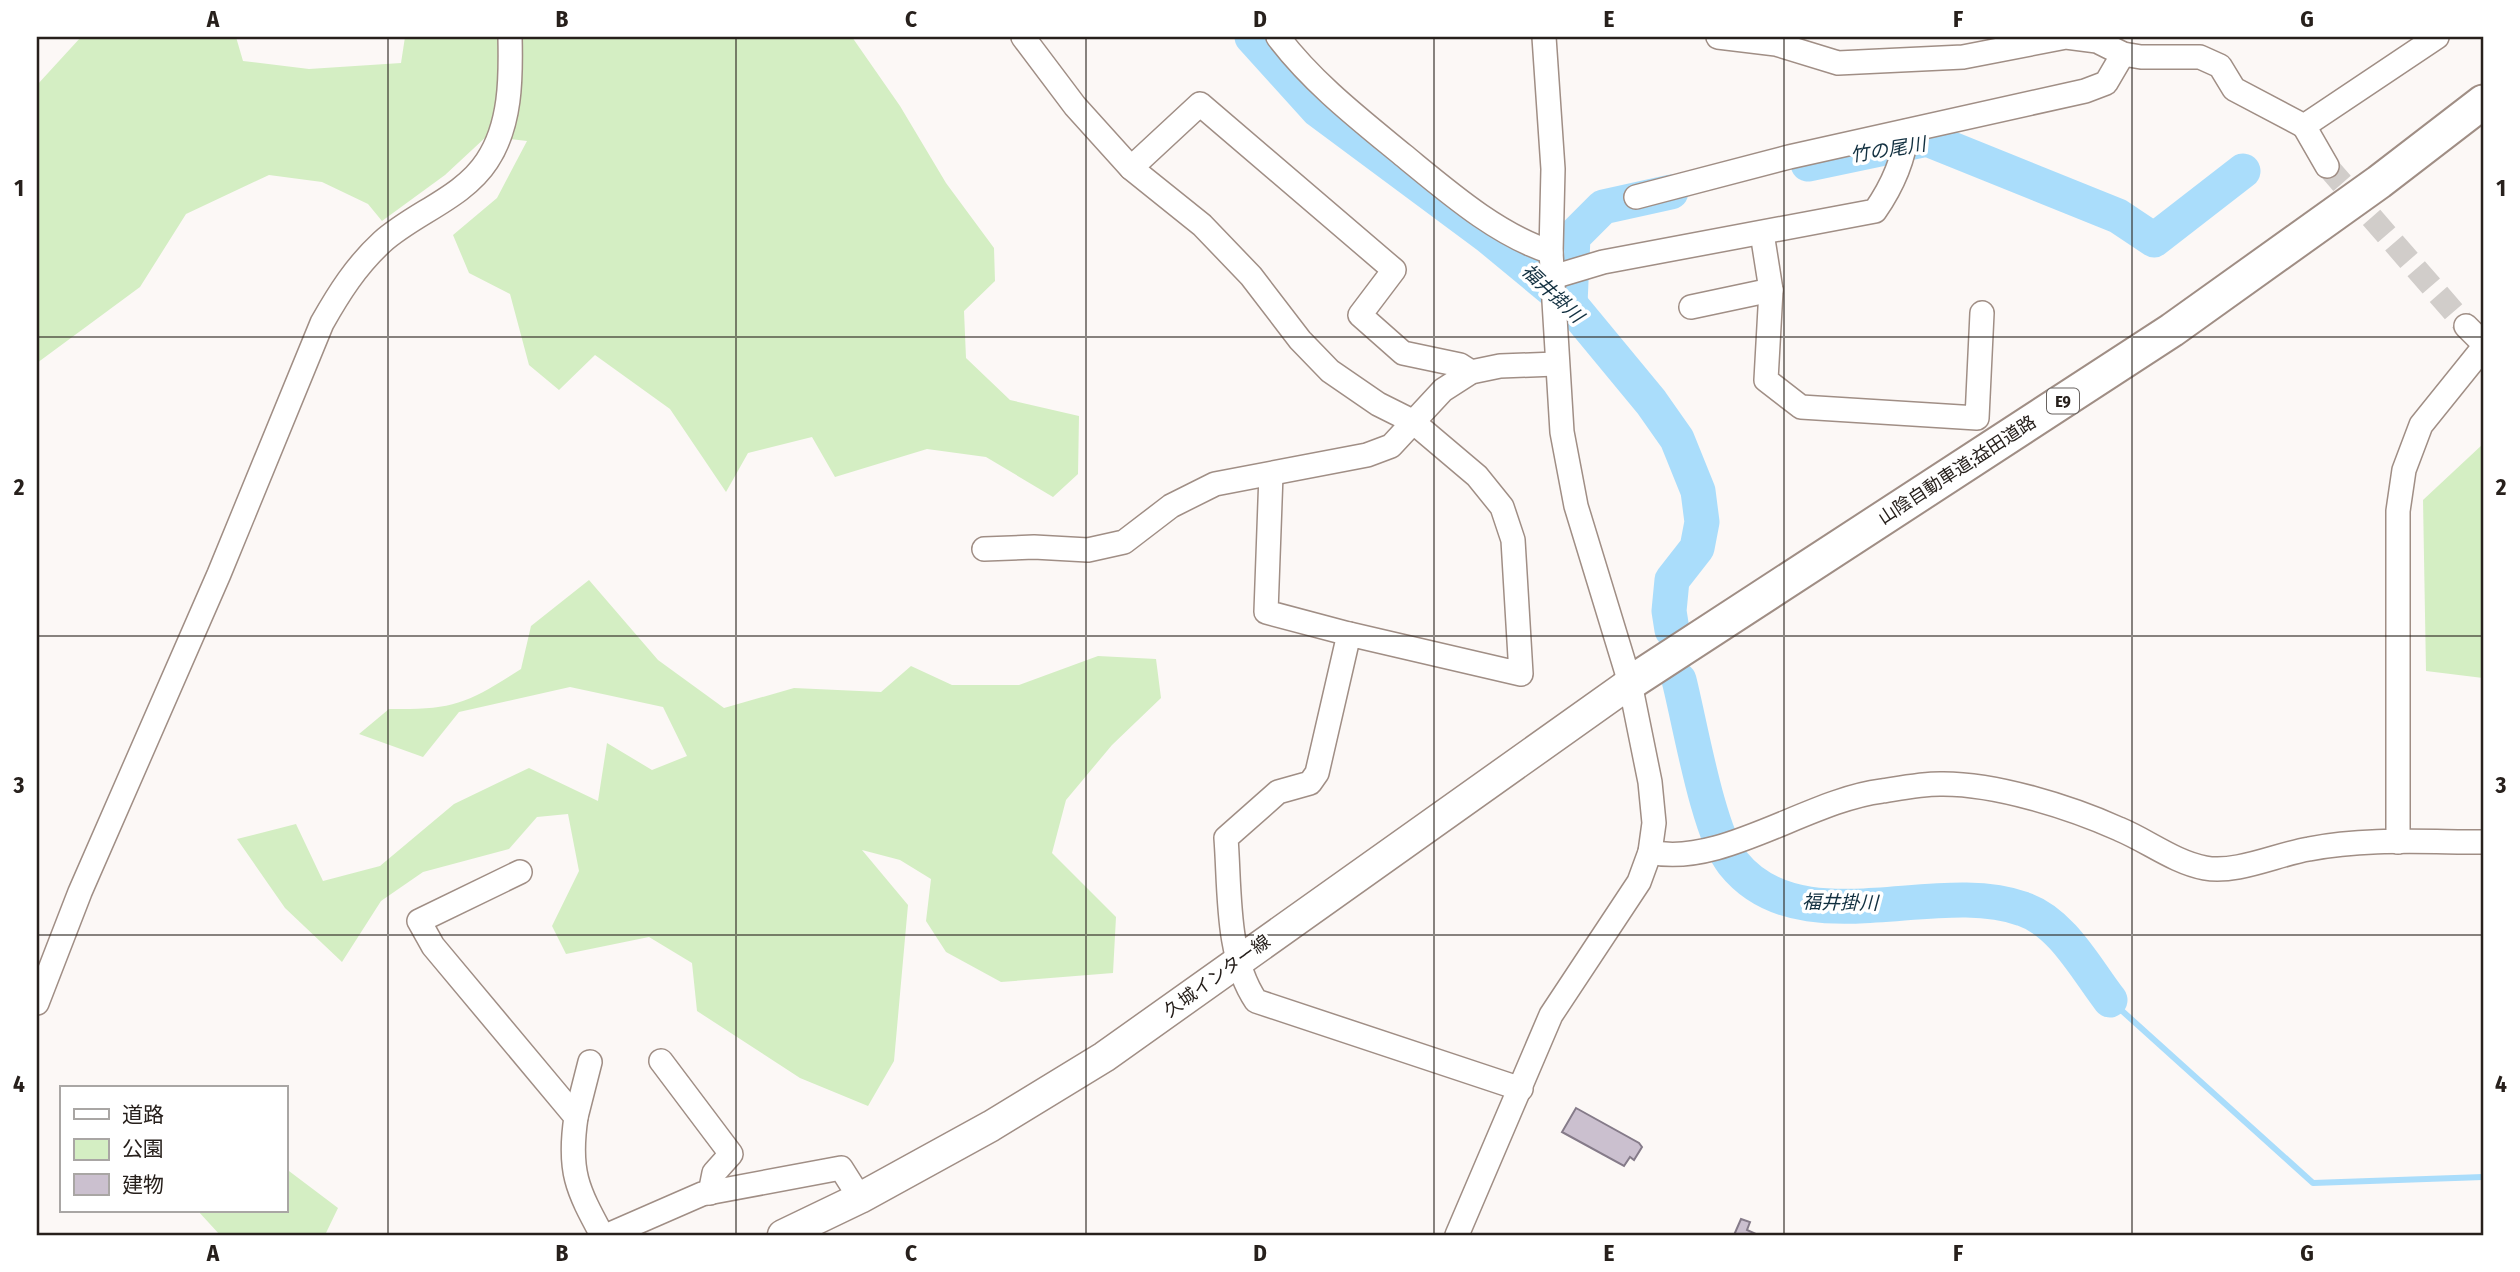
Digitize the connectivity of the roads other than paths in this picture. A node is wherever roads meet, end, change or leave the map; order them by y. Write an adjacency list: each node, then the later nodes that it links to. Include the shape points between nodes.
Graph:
1 (510, 37): 35 (street, via 511,81 502,129 487,162 461,188 383,242 343,284 322,323)
2 (1023, 37): 13 (street, via 1075,106)
3 (1278, 37): 16 (street, via 1301,67 1445,189 1527,245)
4 (1544, 37): 16 (street, via 1553,169)
5 (1718, 37): 8 (street, via 1776,44 1838,63 1963,57 2066,37 2097,41)
6 (2153, 37): 8 (street)
7 (2437, 37): 10 (street)
8 (2132, 56): 10 (street, via 2200,57 2220,66 2234,89); 11 (street, via 2106,83 2085,91)
9 (2483, 102): 29 (highway, 山陰自動車道;益田道路 / E9, via 2172,330)
10 (2304, 126): 12 (street)
11 (1907, 131): 14 (street, via 1789,156); 15 (street, via 1887,195 1875,211)
12 (2327, 166)
13 (1131, 168): 24 (street, via 1200,104 1394,270 1360,315 1403,353 1460,365); 25 (street, via 1202,225 1330,371)
14 (1636, 197)
15 (1762, 233): 17 (street, via 1603,262); 18 (street)
16 (1551, 253): 17 (street)
17 (1553, 277): 23 (street)
18 (1771, 290): 19 (street); 20 (street, via 1766,380 1801,407 1977,418)
19 (1690, 307)
20 (1982, 313)
21 (2466, 326): 22 (street)
22 (2483, 346): 30 (street, via 2421,425 2404,470 2398,511)
23 (1556, 364): 24 (street); 29 (street, via 1562,432 1576,506)
24 (1471, 372): 25 (street, via 1443,390)
25 (1412, 421): 26 (street, via 1391,446); 28 (street, via 1477,476 1502,507 1513,540 1521,674)
26 (1271, 474): 27 (street, via 1215,484 1171,506 1124,542 1088,550); 28 (street, via 1266,612)
27 (984, 549)
28 (1349, 634): 34 (street, via 1317,773 1310,783 1278,792 1226,838)
29 (1630, 683): 32 (street, via 1650,782 1654,823); 34 (main road, 久城インター線)
30 (2398, 842): 31 (street); 32 (street, via 2309,849 2208,869 2181,861 2078,811 2014,794 1941,783 1877,791 1811,810 1712,851 1672,857)
31 (2483, 842)
32 (1650, 852): 38 (street, via 1625,904 1551,1015)
33 (520, 872): 39 (street, via 419,921 456,975)
34 (1239, 960): 38 (street, via 1244,982 1256,1001); 41 (main road, 久城インター線, via 1104,1057)
35 (37, 1003)
36 (661, 1061): 40 (street, via 731,1154 713,1173)
37 (590, 1062): 39 (street)
38 (1521, 1089): 45 (street)
39 (576, 1118): 42 (street, via 574,1179)
40 (709, 1193): 41 (street, via 841,1168); 43 (street)
41 (860, 1198): 44 (main road, 久城インター線)
42 (602, 1235)
43 (608, 1235)
44 (783, 1235)
45 (1458, 1235)

